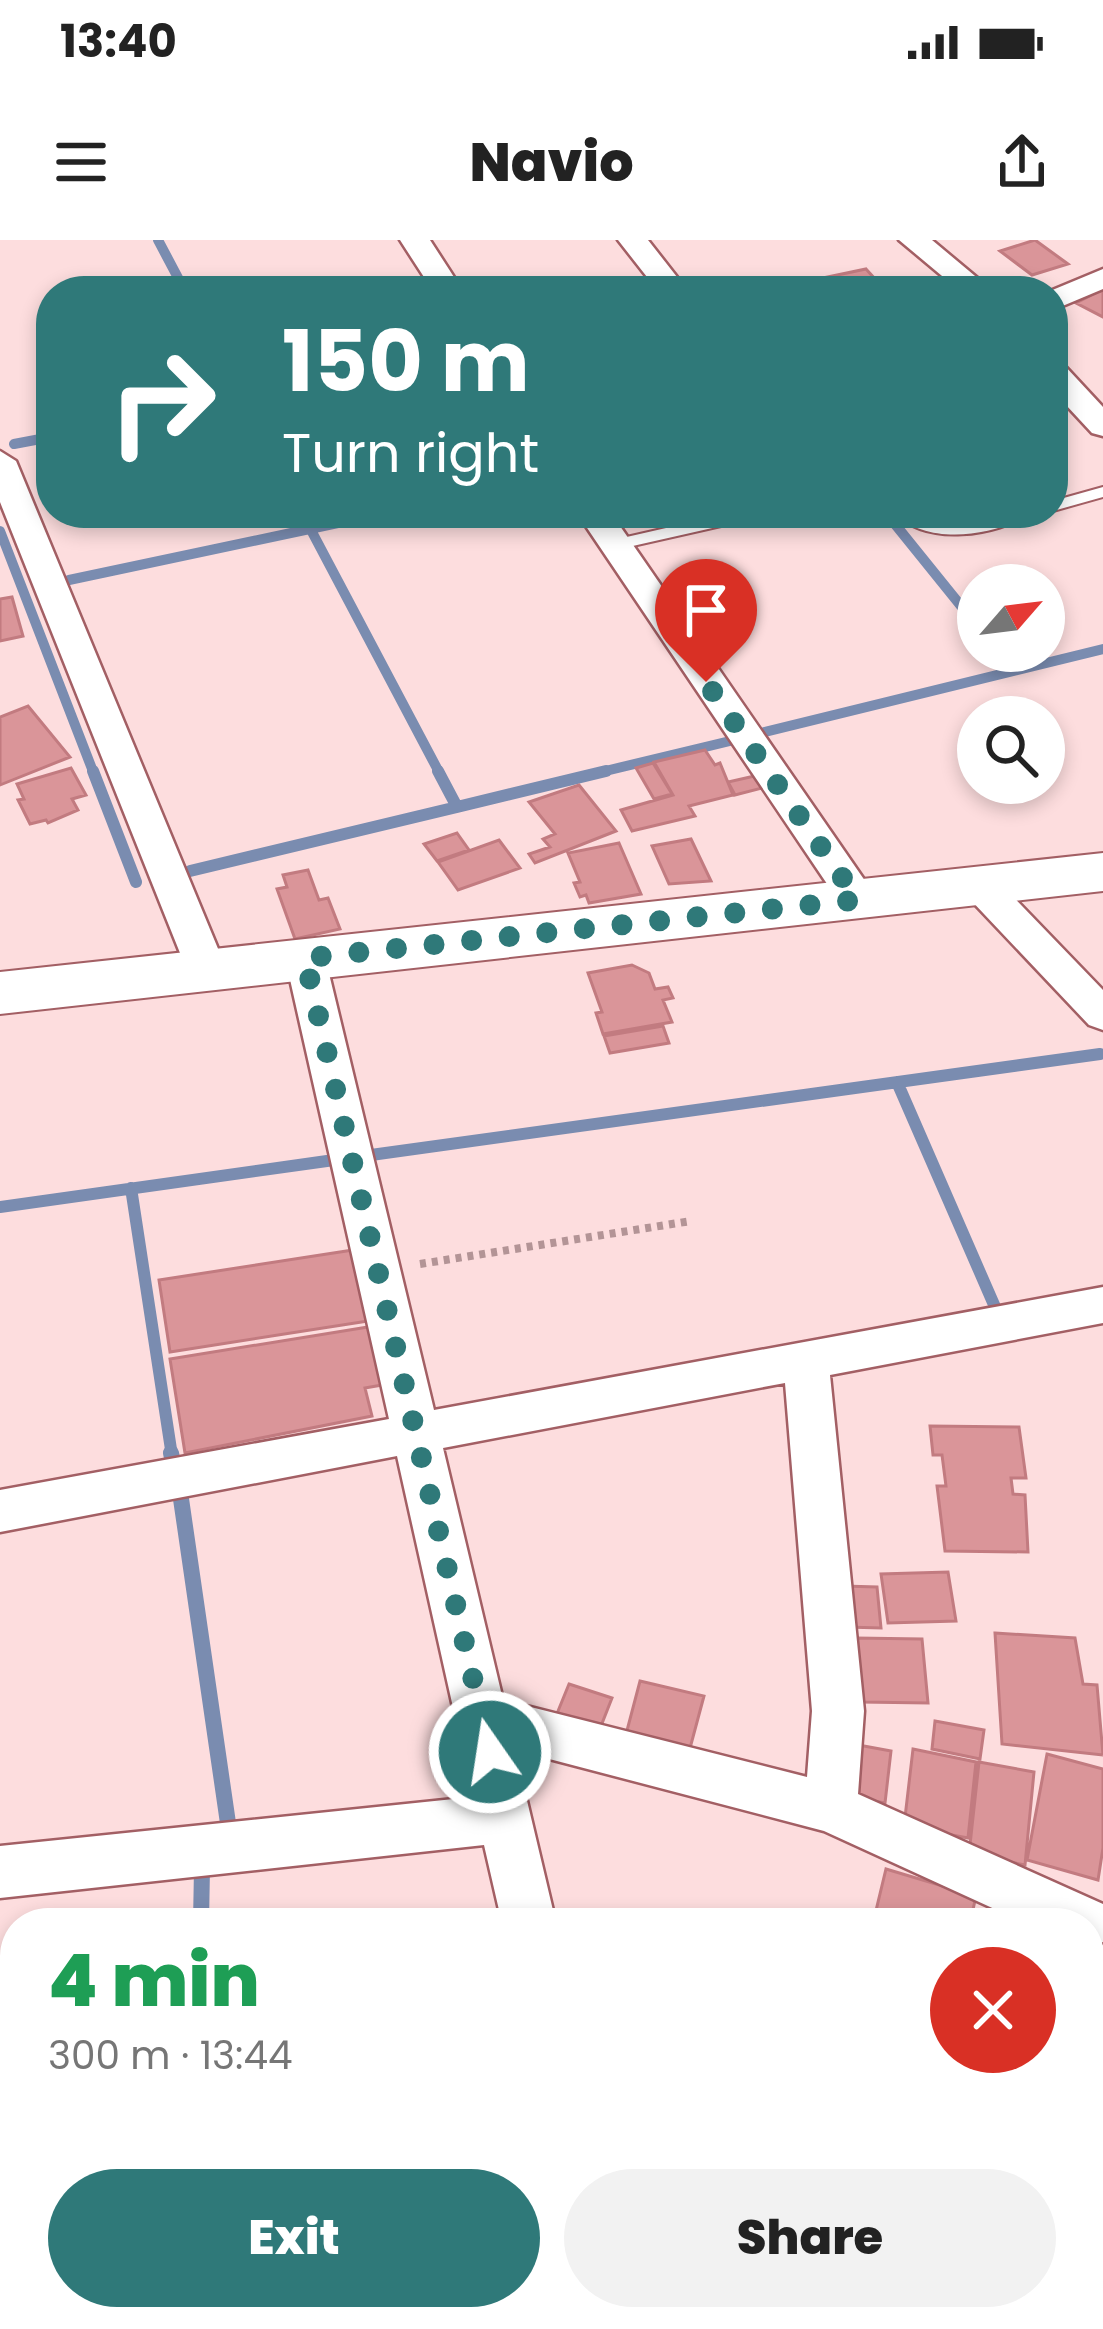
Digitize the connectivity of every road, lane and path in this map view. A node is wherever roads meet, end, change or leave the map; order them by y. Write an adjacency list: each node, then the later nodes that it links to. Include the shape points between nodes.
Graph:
1 (415, 240): 4 (street)
2 (633, 240): 5 (street)
3 (914, 240): 6 (street)
4 (438, 276)
5 (661, 276)
6 (959, 276)
7 (1103, 278): 8 (street)
8 (1068, 294)
9 (1068, 389): 10 (street)
10 (1103, 426)
11 (0, 461): 14 (street)
12 (1103, 492): 13 (lane)
13 (1068, 502)
14 (24, 513): 24 (street)
15 (604, 528): 19 (street)
16 (689, 528): 19 (lane)
17 (923, 528): 18 (lane)
18 (960, 528)
19 (615, 545): 22 (street)
20 (1103, 872): 21 (main road)
21 (980, 887): 22 (main road); 26 (street)
22 (858, 900): 23 (main road)
23 (305, 958): 24 (main road); 28 (street)
24 (206, 968): 25 (main road)
25 (0, 993)
26 (1103, 1016)
27 (691, 1221): 28 (path)
28 (378, 1270): 31 (street)
29 (1103, 1305): 30 (street)
30 (806, 1362): 31 (street); 34 (street, via 838,1712)
31 (417, 1434): 32 (street); 33 (street)
32 (0, 1511)
33 (482, 1718): 34 (street); 35 (street)
34 (831, 1808): 38 (street)
35 (505, 1818): 36 (street); 37 (street)
36 (0, 1872)
37 (526, 1908)
38 (1052, 1908)

